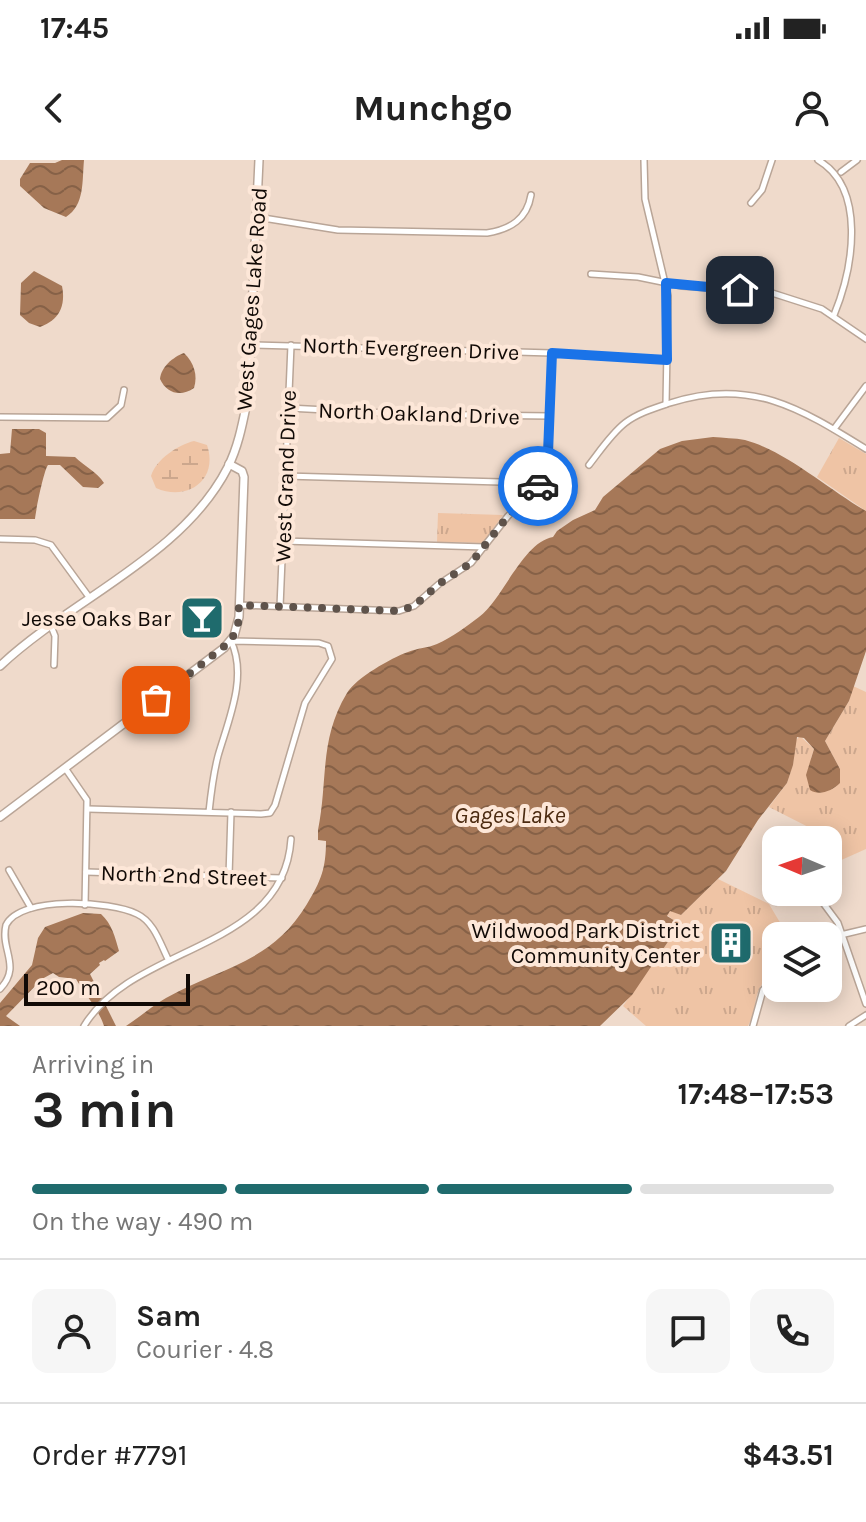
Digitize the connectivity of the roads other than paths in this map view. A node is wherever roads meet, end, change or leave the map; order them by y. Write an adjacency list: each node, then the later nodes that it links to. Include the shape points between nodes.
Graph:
1 (259, 160): 9 (street, West Gages Lake Road)
2 (644, 160): 11 (street, via 645,199)
3 (772, 160): 8 (street, via 762,190)
4 (818, 160): 6 (street)
5 (857, 160): 6 (street)
6 (841, 172): 12 (street, via 855,199 857,232)
7 (531, 195): 9 (street, via 520,219 487,233 338,230)
8 (751, 203)
9 (257, 217): 14 (street, West Gages Lake Road)
10 (591, 274): 11 (street)
11 (666, 283): 12 (street, via 769,292); 17 (street)
12 (834, 315): 13 (street)
13 (866, 339)
14 (251, 345): 15 (street, North Evergreen Drive); 26 (street, West Gages Lake Road, via 248,397)
15 (291, 345): 16 (street, North Evergreen Drive); 21 (street, West Grand Drive)
16 (552, 353): 17 (street, North Evergreen Drive); 22 (street)
17 (667, 360): 20 (street)
18 (866, 386): 24 (street)
19 (124, 390): 23 (street, via 121,405 107,418)
20 (666, 404): 24 (street, via 712,394 764,397); 27 (street, via 621,426)
21 (288, 408): 22 (street, North Oakland Drive); 28 (street, West Grand Drive)
22 (550, 416): 29 (street, via 547,478)
23 (0, 417)
24 (834, 429): 25 (street)
25 (866, 449)
26 (229, 464): 33 (street, West Gages Lake Road, via 209,499 184,526); 34 (street, via 244,477)
27 (589, 465)
28 (285, 476): 29 (street); 31 (street, West Grand Drive)
29 (541, 483): 32 (street)
30 (0, 539): 33 (street, via 51,545)
31 (283, 541): 32 (street); 35 (street, West Grand Drive)
32 (485, 547): 35 (street, via 415,605 399,611)
33 (89, 597): 36 (street, West Gages Lake Road)
34 (239, 605): 35 (street); 37 (street)
35 (280, 607)
36 (51, 626): 38 (street); 39 (street, West Gages Lake Road)
37 (231, 641): 40 (street); 42 (street, via 237,659 235,700 214,772); 43 (street, via 319,643 330,649 332,659 311,690 270,813)
38 (54, 665)
39 (0, 666)
40 (65, 768): 41 (street, via 84,793); 44 (street)
41 (88, 809): 42 (street); 47 (street)
42 (209, 812): 43 (street)
43 (231, 812): 48 (street)
44 (0, 817)
45 (291, 839): 49 (street)
46 (9, 870): 52 (street)
47 (86, 872): 48 (street, North 2nd Street); 50 (street)
48 (229, 876): 49 (street, North 2nd Street)
49 (282, 878): 55 (street, via 269,900 234,927)
50 (85, 905): 52 (street); 55 (street, via 136,913 152,927)
51 (825, 906): 54 (street)
52 (31, 908): 56 (street, via 5,927 10,969)
53 (866, 929): 54 (street)
54 (843, 933): 58 (street)
55 (168, 959): 60 (street, via 92,1012)
56 (0, 989)
57 (762, 994): 61 (street)
58 (866, 1004)
59 (866, 1015): 62 (street)
60 (84, 1026)
61 (753, 1026)
62 (849, 1026)

